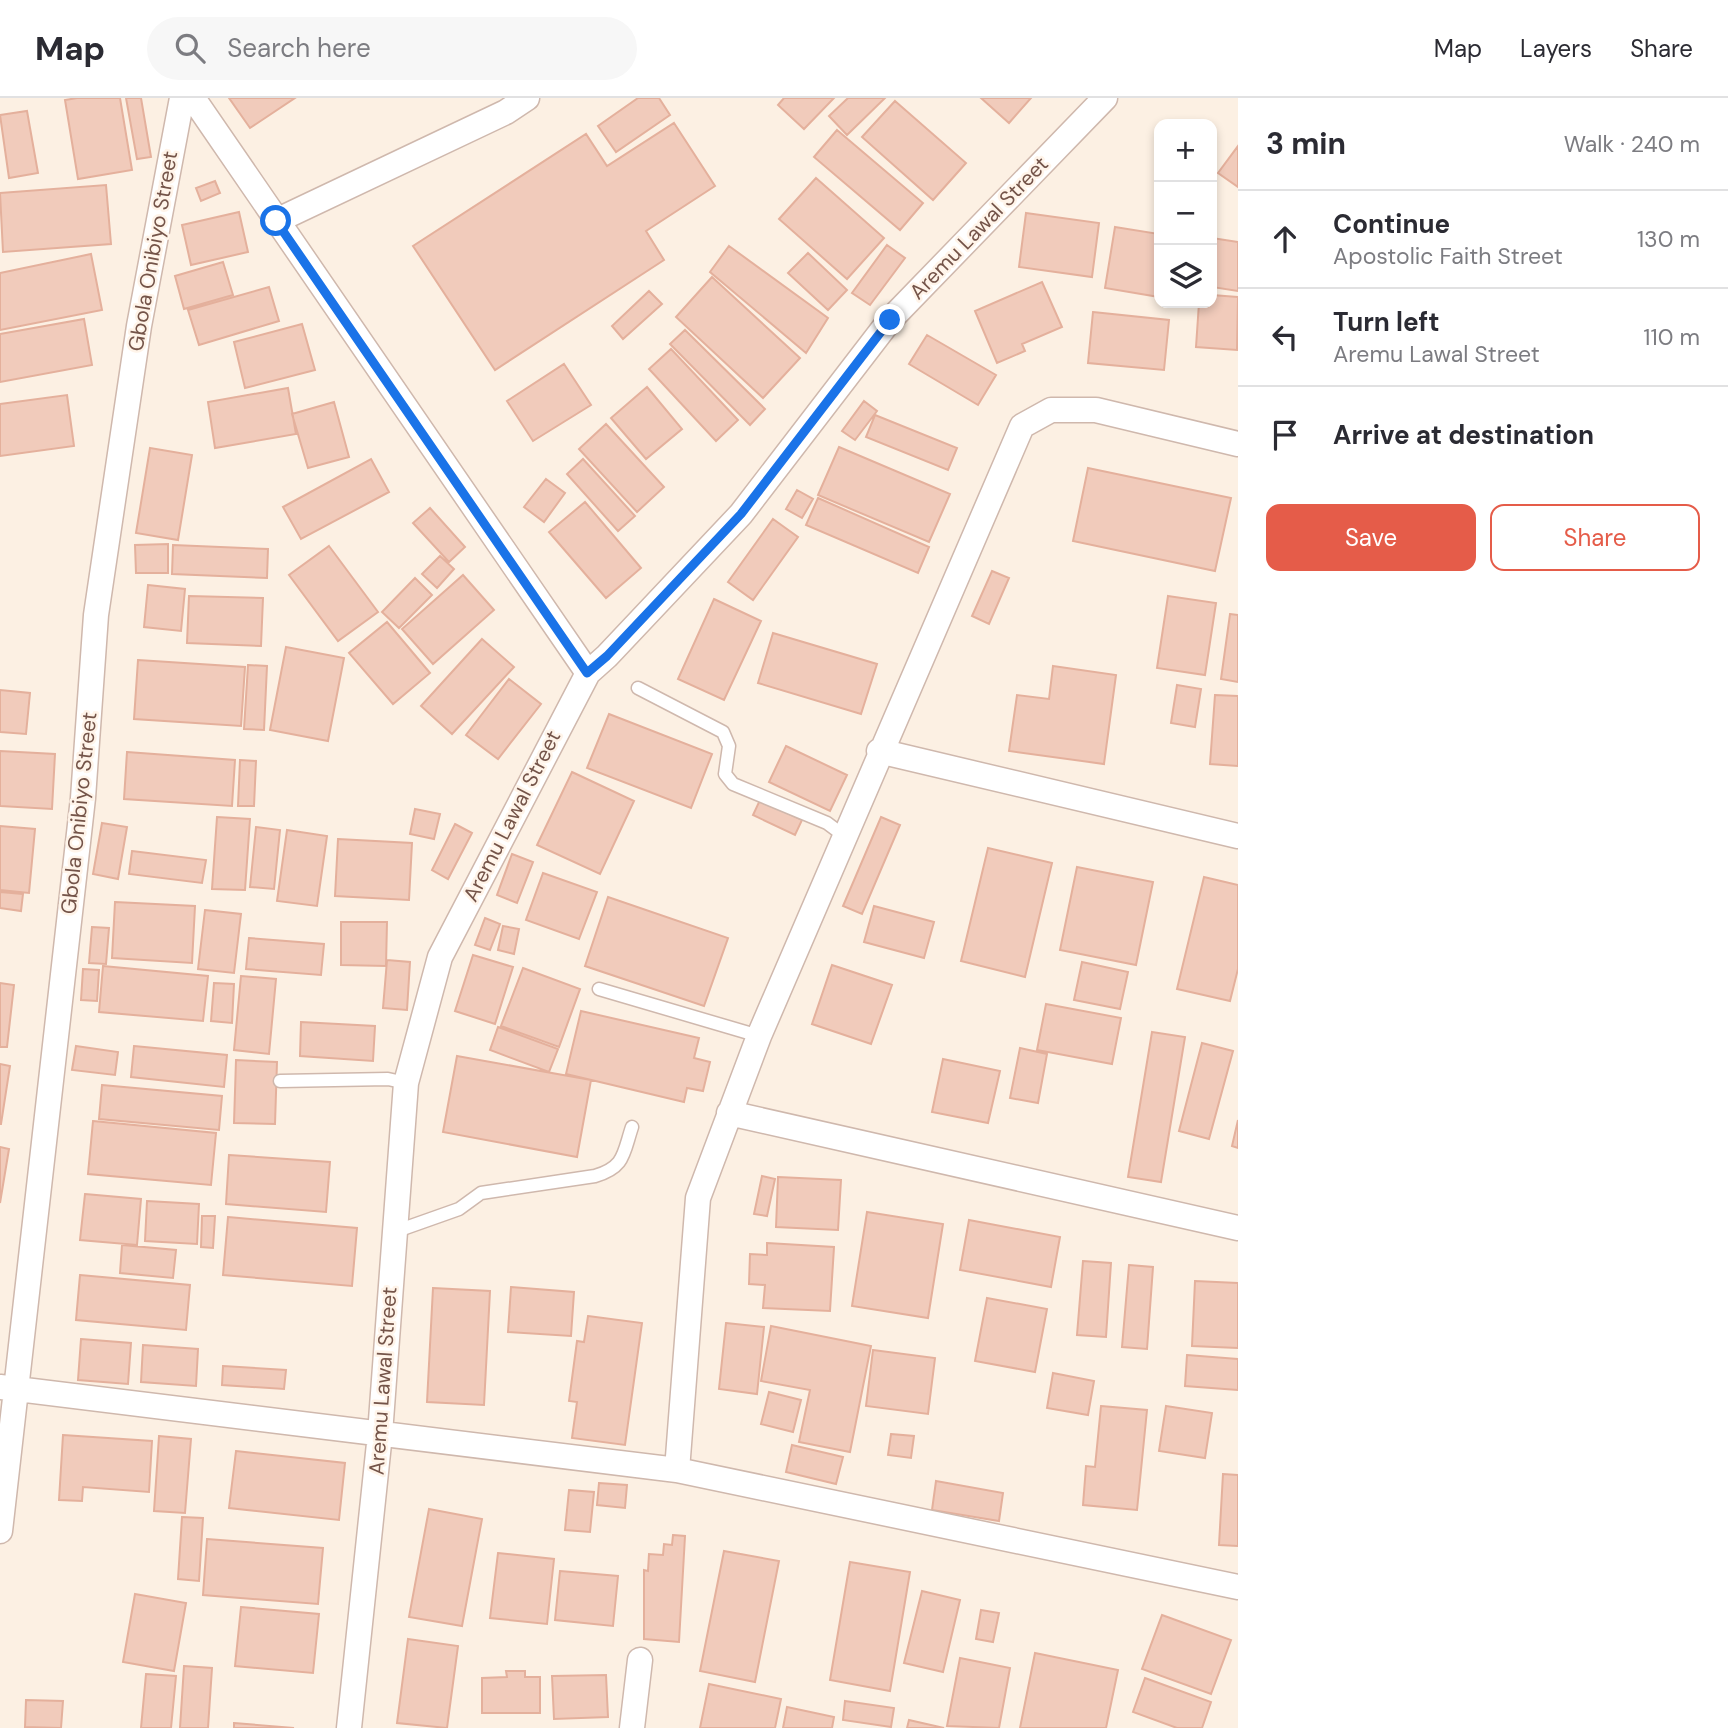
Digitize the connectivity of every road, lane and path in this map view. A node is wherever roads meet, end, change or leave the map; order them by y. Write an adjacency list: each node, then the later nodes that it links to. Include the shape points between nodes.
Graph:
1 (182, 98): 20 (street, Gbola Onibiyo Street, via 139,326 96,615 83,799)
2 (193, 98): 5 (street)
3 (527, 98): 5 (street)
4 (1105, 98): 7 (street, Aremu Lawal Street, via 890,320 741,514)
5 (276, 221): 7 (street)
6 (1238, 444): 9 (street, via 1096,410 1051,410 1022,425)
7 (587, 673): 15 (street, Aremu Lawal Street, via 440,957)
8 (638, 688): 10 (lane, via 723,732 729,746 725,774 733,784 827,823)
9 (879, 751): 10 (street); 11 (street)
10 (843, 835): 13 (street)
11 (1238, 836)
12 (599, 989): 13 (lane)
13 (759, 1036): 16 (street)
14 (280, 1081): 15 (lane, via 388,1079)
15 (406, 1083): 19 (street, Aremu Lawal Street)
16 (729, 1114): 18 (street); 22 (street, via 698,1198)
17 (632, 1127): 19 (lane, via 612,1171 481,1193 459,1209)
18 (1238, 1228)
19 (393, 1232): 21 (street, Aremu Lawal Street)
20 (8, 1387): 21 (street); 23 (street, Gbola Onibiyo Street)
21 (380, 1434): 22 (street); 26 (street, Aremu Lawal Street)
22 (677, 1470): 24 (street)
23 (0, 1531)
24 (1238, 1587)
25 (640, 1660): 27 (street)
26 (349, 1728)
27 (632, 1728)

